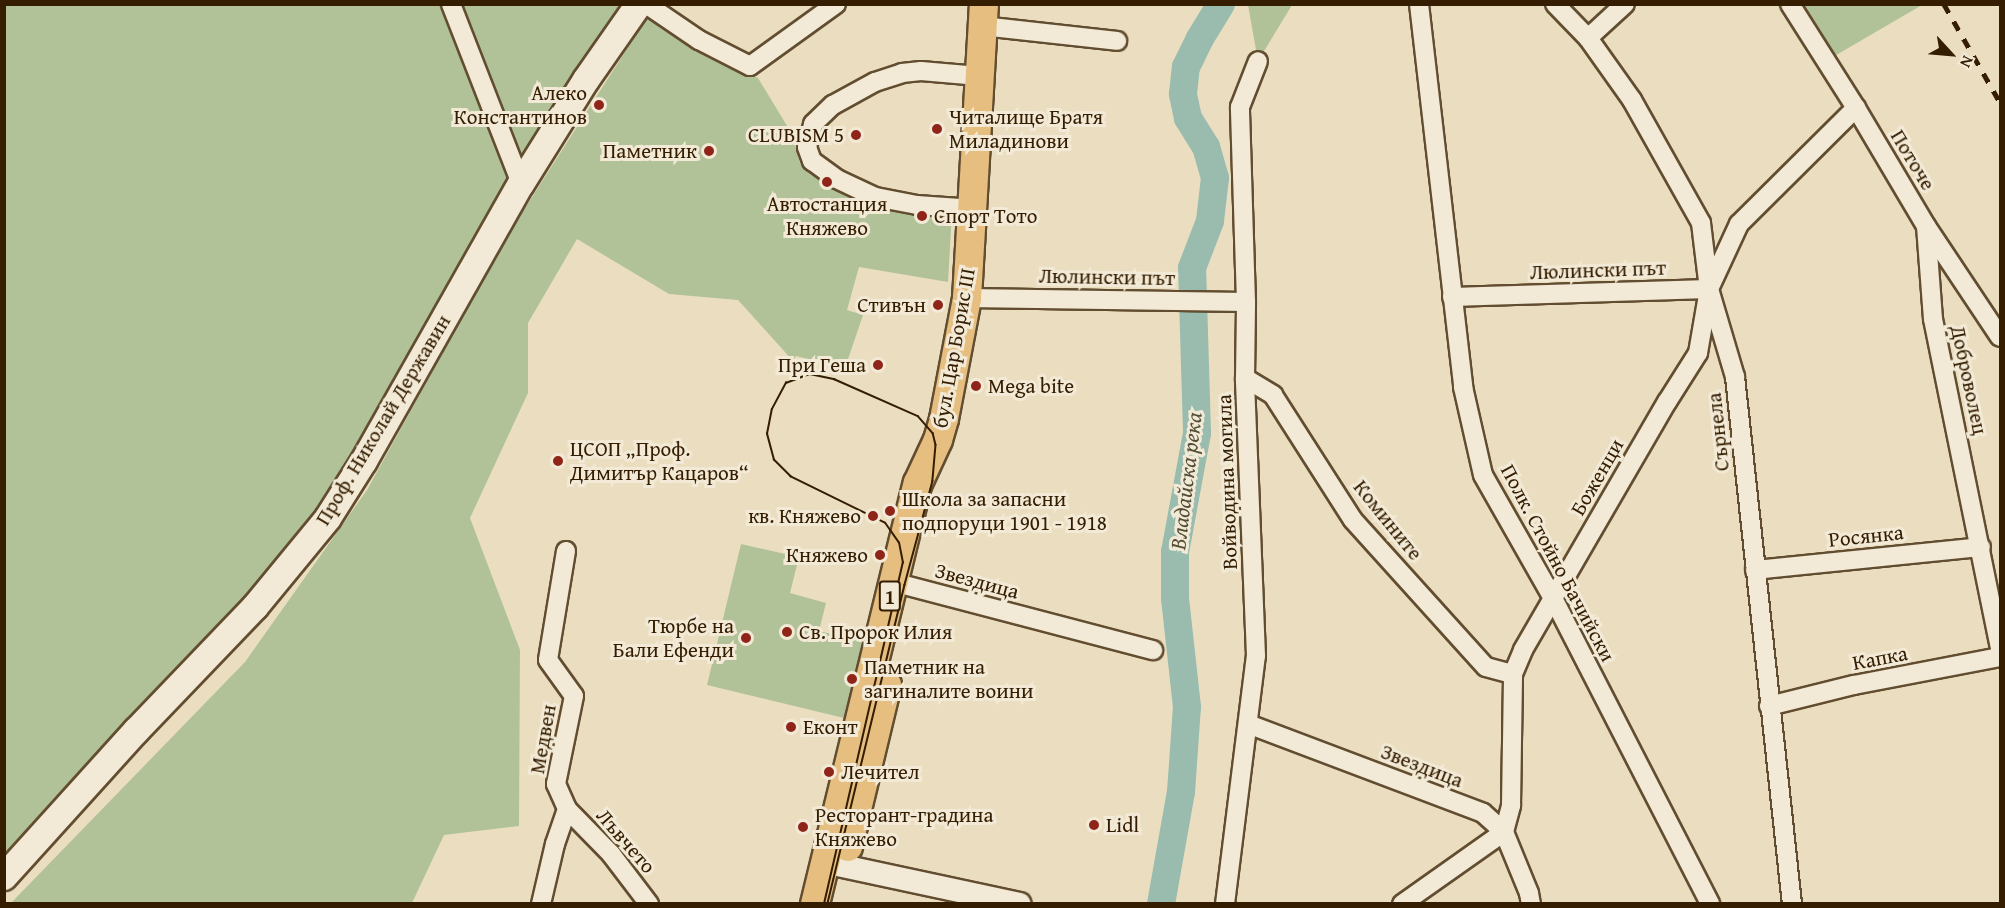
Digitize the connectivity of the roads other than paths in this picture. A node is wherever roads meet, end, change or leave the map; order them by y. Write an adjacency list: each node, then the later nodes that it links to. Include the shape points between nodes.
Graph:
1 (451, 4): 15 (street)
2 (639, 4): 15 (main road, Проф. Николай Державин)
3 (646, 4): 4 (street, via 699,40 750,66)
4 (836, 4)
5 (1419, 4): 19 (street, Полк. Стойно Бачийски)
6 (1555, 4): 10 (street, Сърнела)
7 (1625, 4): 10 (street)
8 (1790, 4): 14 (street, Поточе)
9 (983, 15): 11 (street); 13 (main road, бул. Цар Борис III / 1)
10 (1588, 38): 18 (street, Сърнела, via 1632,100 1701,223)
11 (1117, 41)
12 (1258, 61): 21 (street, Войводина могила, via 1240,107)
13 (979, 76): 16 (main road, бул. Цар Борис III / 1); 16 (street, via 921,71 875,82 833,105 813,124 807,147 812,161 837,179 875,196 917,205)
14 (1856, 108): 17 (street, Поточе); 18 (street, Боженци, via 1739,224)
15 (521, 184): 38 (main road, Проф. Николай Державин, via 328,518 255,607)
16 (974, 209): 20 (main road, бул. Цар Борис III / 1)
17 (1926, 226): 22 (street, Поточе); 24 (street, Доброволец, via 1933,319)
18 (1709, 289): 19 (street, Люлински път); 26 (street, Сърнела, via 1735,377); 28 (street, Боженци, via 1698,353)
19 (1452, 297): 28 (street, Полк. Стойно Бачийски, via 1463,387 1483,475)
20 (968, 298): 21 (street, Люлински път); 27 (main road, бул. Цар Борис III / 1, via 938,440 918,483)
21 (1239, 302): 23 (street, Войводина могила)
22 (2001, 337)
23 (1245, 378): 32 (street, Комините, via 1273,395 1353,520 1486,666); 34 (street, Войводина могила, via 1256,656)
24 (1981, 547): 26 (street, Росянка); 29 (street, Доброволец)
25 (566, 551): 35 (street, Медвен, via 548,660 574,696 556,784)
26 (1755, 570): 33 (street, Сърнела)
27 (902, 585): 30 (street, Звездица); 37 (main road, бул. Цар Борис III / 1)
28 (1552, 598): 32 (street, Боженци); 47 (street, Полк. Стойно Бачийски)
29 (2001, 647)
30 (1153, 650)
31 (2001, 657): 33 (street, Капка)
32 (1513, 674): 36 (street, Боженци, via 1511,805)
33 (1769, 706): 48 (street, Сърнела)
34 (1248, 724): 36 (street, Звездица, via 1483,813); 44 (street, Войводина могила)
35 (567, 809): 39 (street); 40 (street, Лъвчето, via 611,854)
36 (1504, 832): 45 (street); 46 (street, Звездица)
37 (833, 864): 41 (main road, бул. Цар Борис III / 1); 42 (main road, бул. Цар Борис III / 1); 43 (street)
38 (4, 877)
39 (541, 903)
40 (649, 903)
41 (815, 903)
42 (834, 903)
43 (1020, 903)
44 (1225, 903)
45 (1402, 903)
46 (1531, 903)
47 (1710, 903)
48 (1792, 903)

